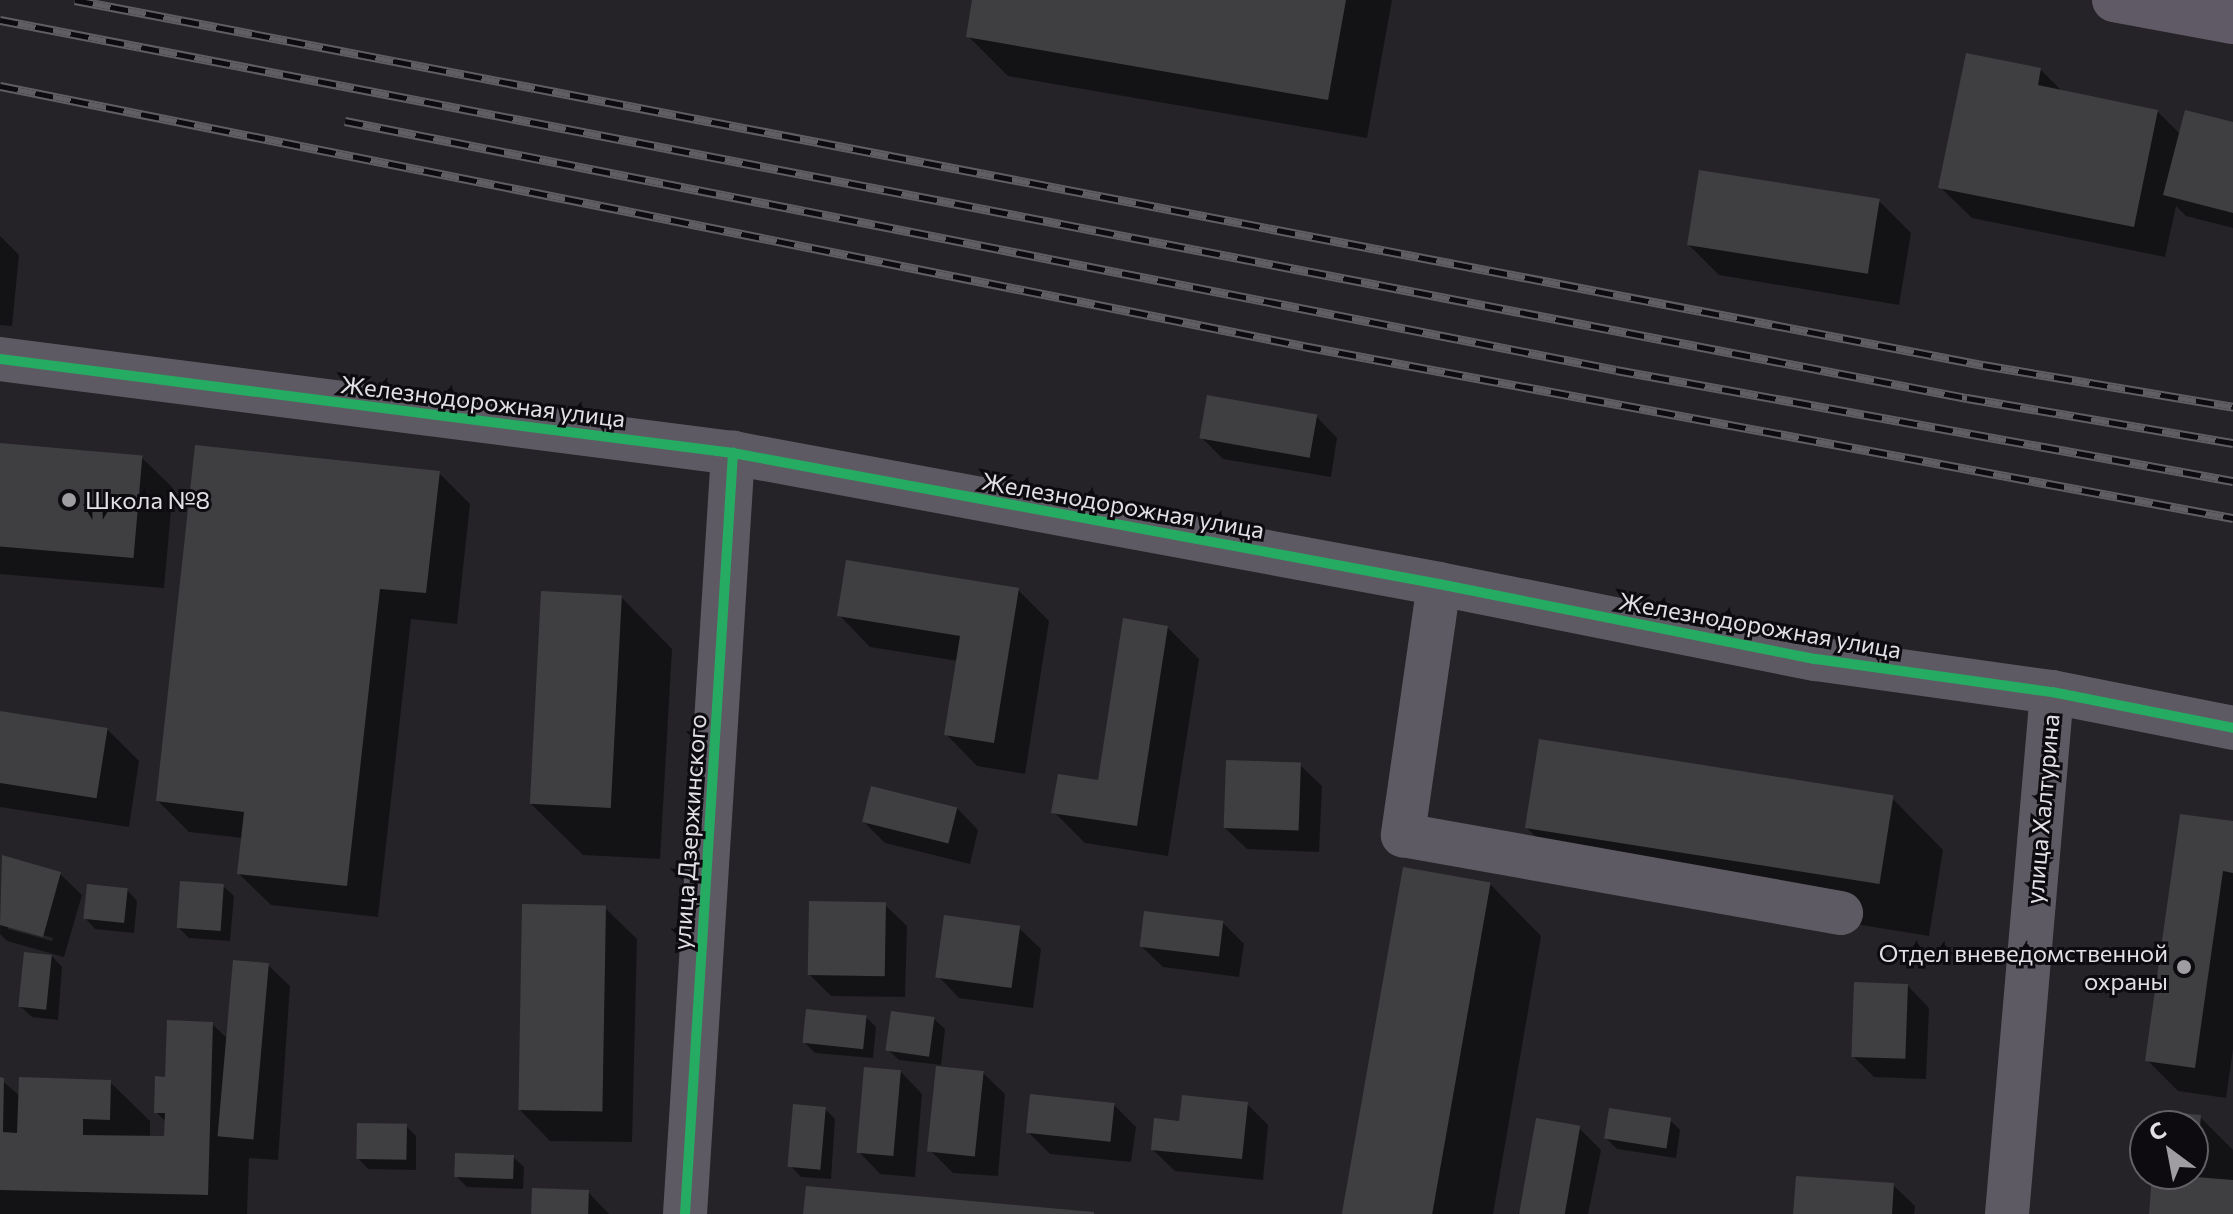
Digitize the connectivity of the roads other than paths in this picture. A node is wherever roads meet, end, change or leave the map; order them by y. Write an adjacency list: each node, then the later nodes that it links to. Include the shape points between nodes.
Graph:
1 (2114, 0): 2 (main road)
2 (2233, 22)
3 (0, 359): 4 (street, Железнодорожная улица)
4 (733, 453): 5 (street, Железнодорожная улица); 9 (street, улица Дзержинского)
5 (1439, 584): 6 (street, Железнодорожная улица, via 1816,659); 8 (street, via 1403,835)
6 (2052, 692): 7 (street, Железнодорожная улица); 10 (street, улица Халтурина)
7 (2233, 728)
8 (1841, 913)
9 (685, 1214)
10 (2007, 1214)

